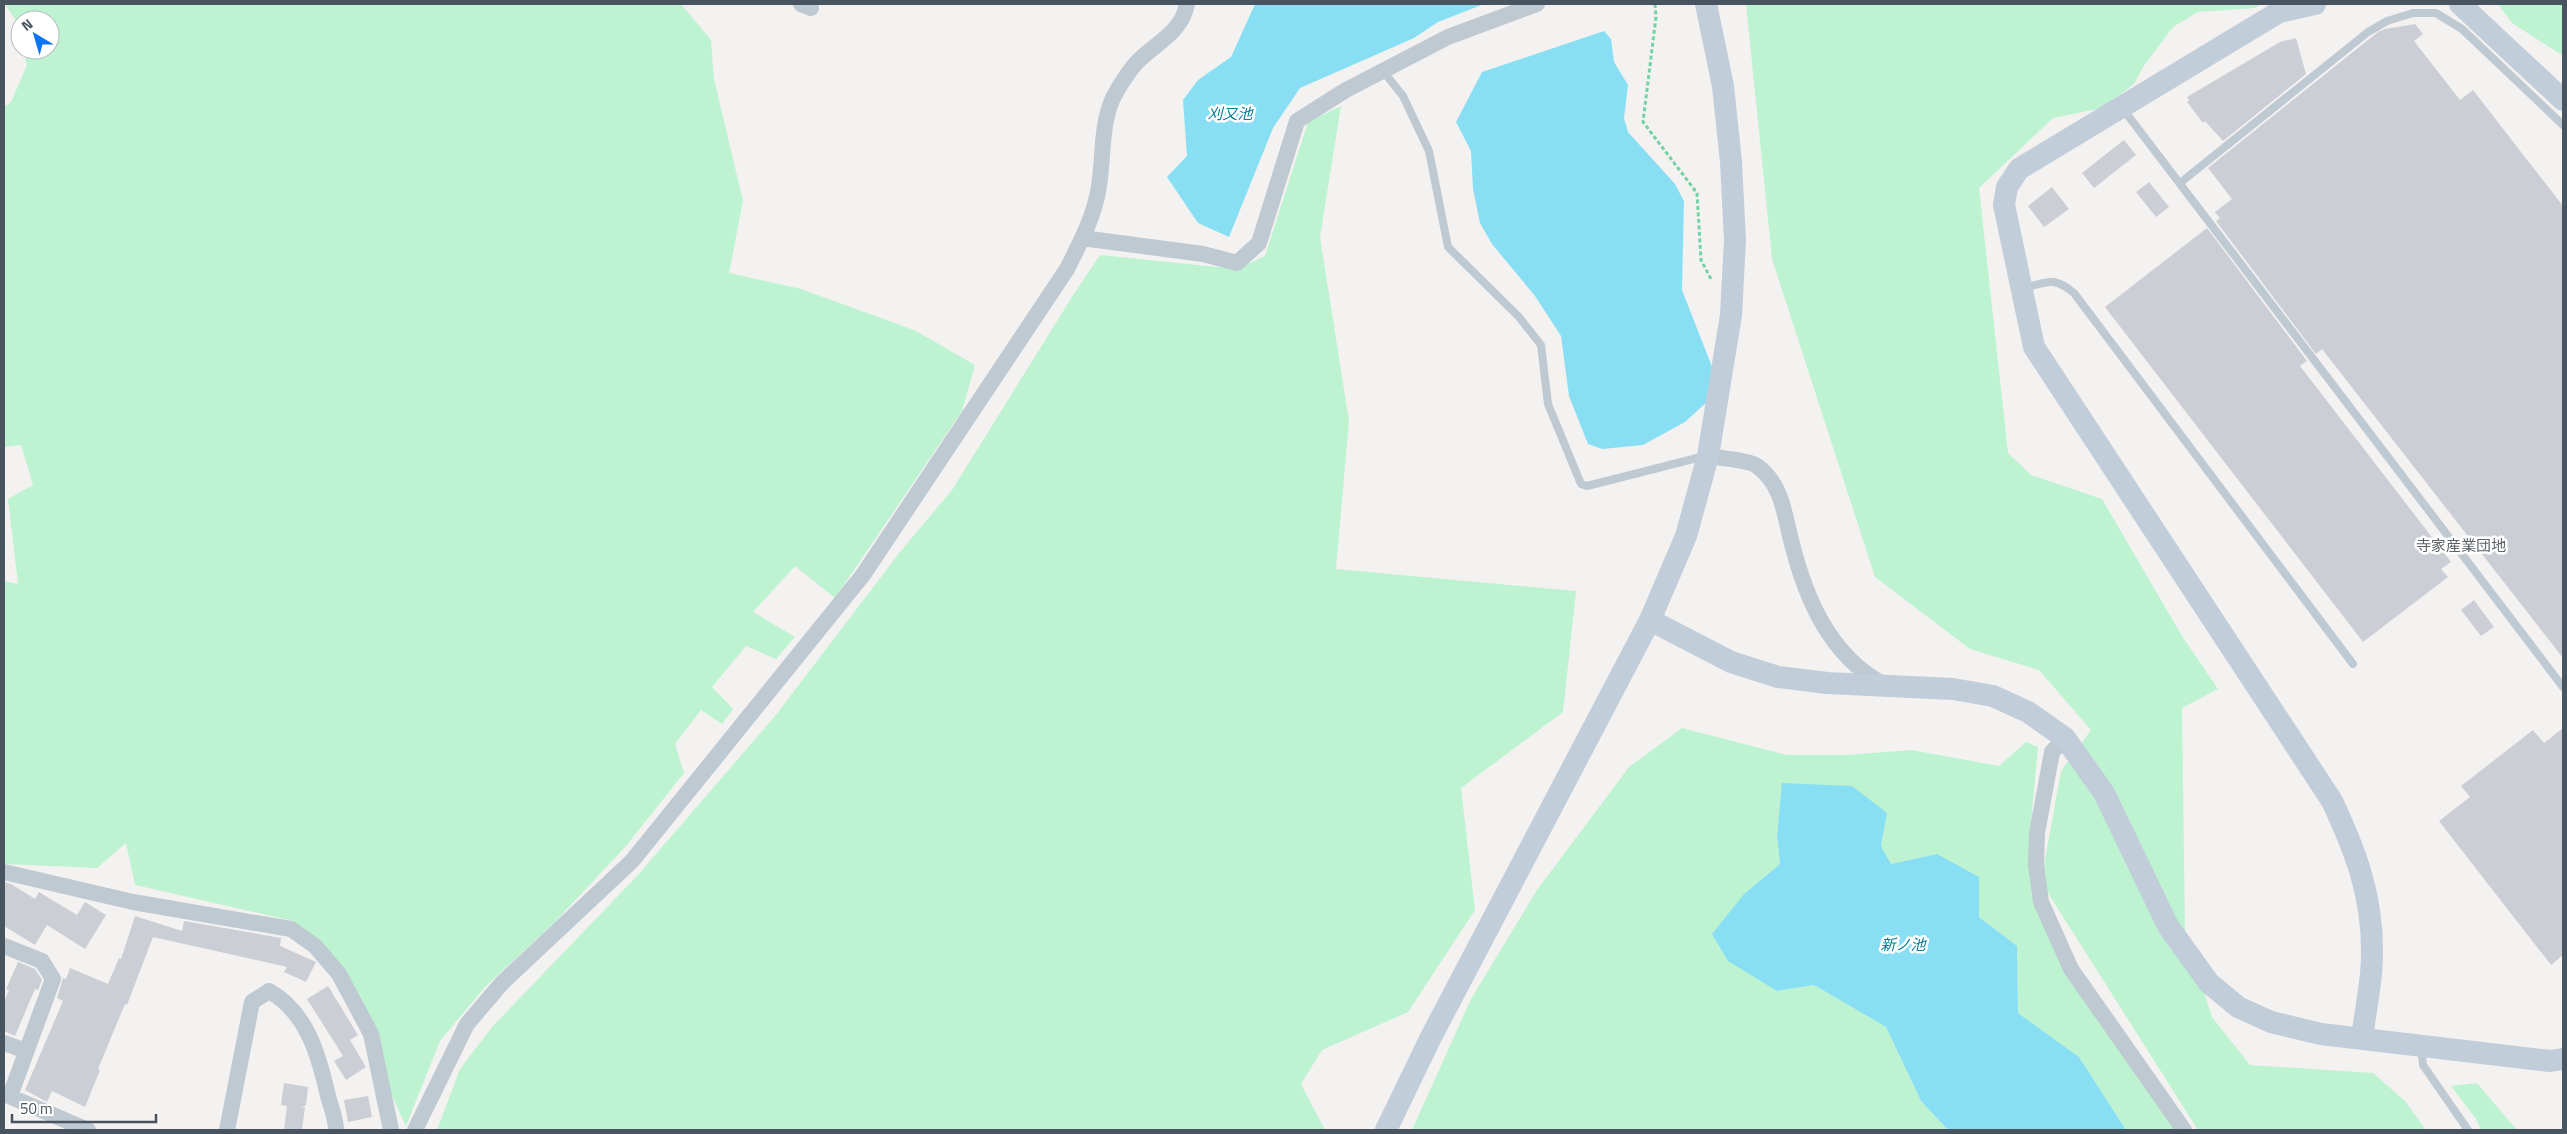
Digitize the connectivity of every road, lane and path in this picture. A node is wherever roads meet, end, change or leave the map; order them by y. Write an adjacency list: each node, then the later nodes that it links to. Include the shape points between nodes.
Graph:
1 (1186, 4): 12 (street, via 1181,21 1169,36 1137,63 1113,98 1106,114 1098,193)
2 (1536, 4): 7 (street, via 1448,37)
3 (1656, 4): 13 (path, via 1643,122 1697,193 1701,260)
4 (1706, 4): 15 (street, via 1723,86 1735,240 1730,315)
5 (2315, 4): 9 (street, via 2279,12)
6 (2460, 4): 8 (street)
7 (1383, 71): 12 (street, via 1297,121 1258,243 1237,263 1203,254); 15 (lane, via 1403,96 1429,151 1448,247 1519,317 1541,345 1548,404 1581,484 1586,486)
8 (2563, 100)
9 (2122, 107): 11 (lane); 14 (street, via 2019,169 2007,187 2004,205)
10 (2563, 125): 11 (lane, via 2462,29 2436,13 2413,13 2387,21 2368,32)
11 (2180, 183): 19 (lane)
12 (1082, 238): 33 (street, via 1062,277 863,575 632,861 484,1002 456,1042)
13 (1714, 283)
14 (2022, 289): 17 (lane, via 2050,281 2060,282 2074,293); 23 (street, via 2034,347 2332,801 2354,848 2366,888 2372,956)
15 (1708, 456): 16 (street, via 1686,536); 18 (street, via 1756,465 1780,492 1791,543 1816,614 1842,654 1866,675)
16 (1650, 620): 18 (street, via 1731,662 1778,677); 34 (street, via 1431,1037)
17 (2354, 664)
18 (1887, 686): 20 (street, via 1953,689 1993,696 2028,712)
19 (2563, 687)
20 (2066, 738): 23 (street, via 2104,793 2168,926 2209,983 2238,1008 2271,1022 2321,1034); 35 (street, via 2052,752 2037,833 2036,865 2041,902 2071,969)
21 (4, 872): 32 (street, via 133,902 291,929 316,946 339,974 371,1034)
22 (4, 946): 26 (street, via 42,961 53,979)
23 (2362, 1039): 25 (street)
24 (4, 1042): 26 (street)
25 (2420, 1046): 27 (street); 36 (lane, via 2424,1066)
26 (26, 1051): 28 (street)
27 (2563, 1060)
28 (7, 1095): 29 (street)
29 (88, 1130)
30 (227, 1130): 31 (street, via 252,1002 269,991 285,1000 306,1029 320,1062)
31 (336, 1130)
32 (391, 1130)
33 (415, 1130)
34 (1386, 1130)
35 (2184, 1130)
36 (2468, 1130)

